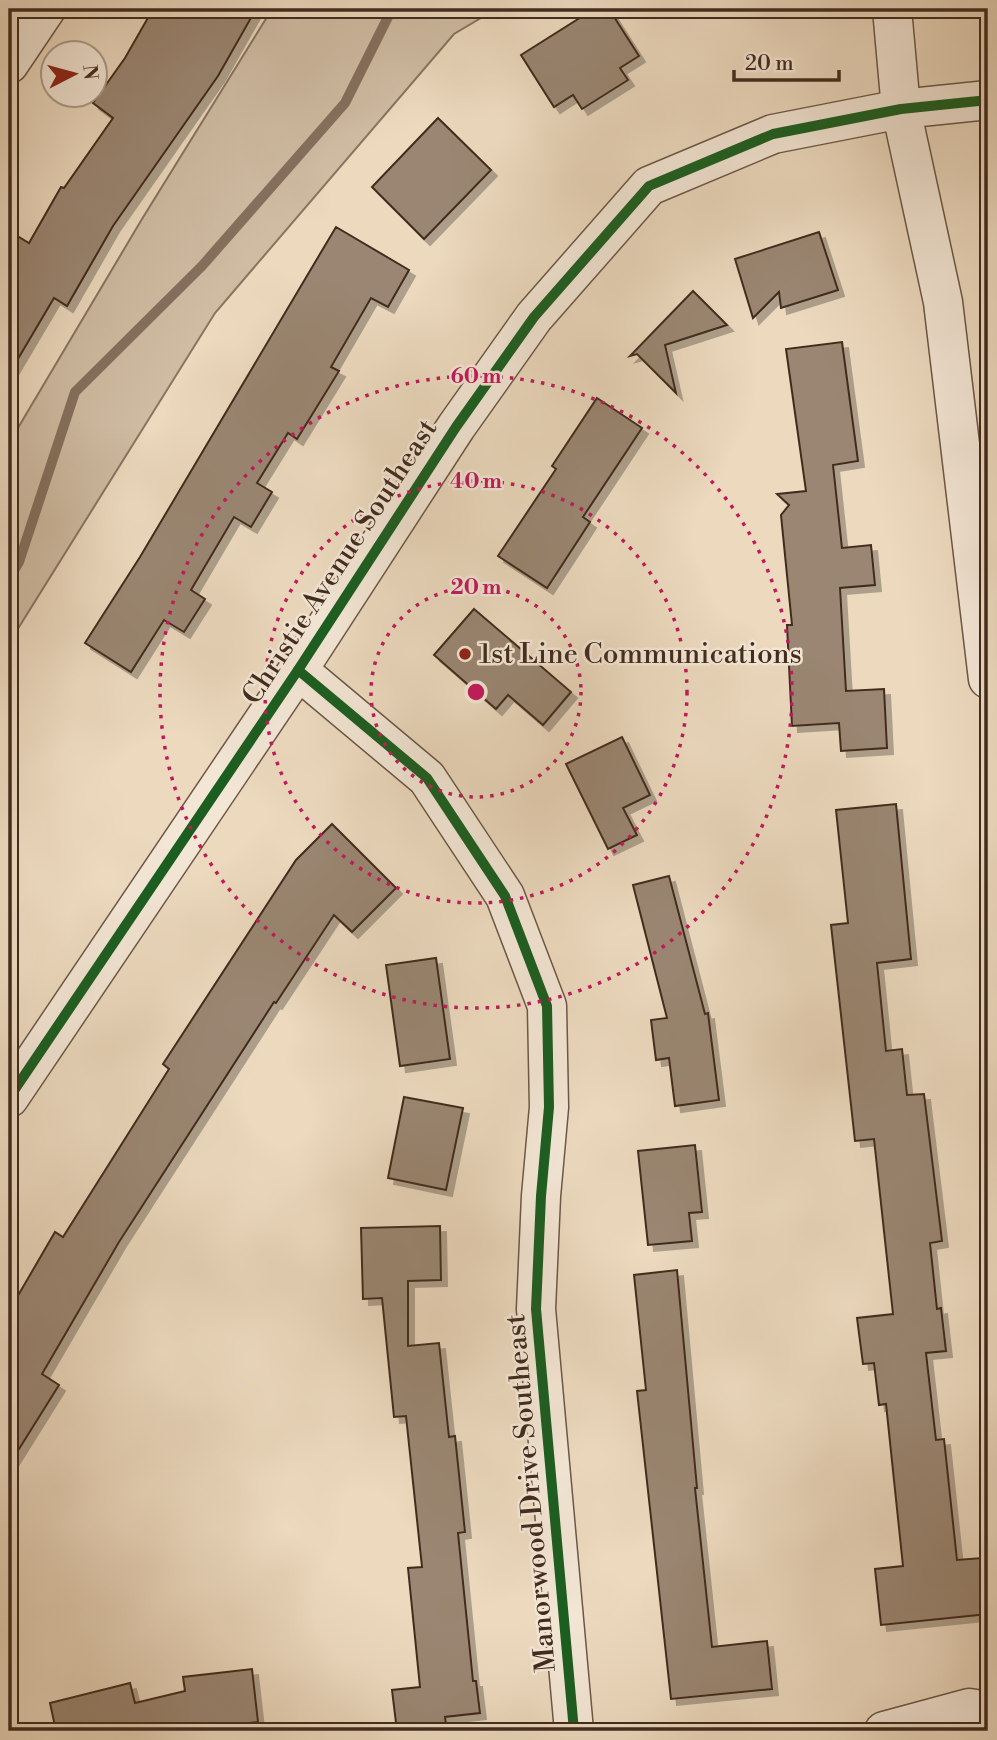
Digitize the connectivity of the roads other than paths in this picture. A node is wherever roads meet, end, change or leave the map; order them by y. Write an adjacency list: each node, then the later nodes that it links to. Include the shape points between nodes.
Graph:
1 (46, 9): 3 (street)
2 (892, 9): 5 (street)
3 (9, 64)
4 (988, 100): 5 (street, Christie Avenue Southeast)
5 (901, 109): 6 (street, Christie Avenue Southeast, via 773,134 649,186 534,317 456,427); 7 (street, via 943,302)
6 (298, 670): 8 (street, Christie Avenue Southeast); 10 (street, Manorwood Drive Southeast, via 427,778 505,896 547,1006 549,1107 536,1309)
7 (988, 679)
8 (9, 1098)
9 (988, 1711): 11 (street, via 969,1708)
10 (575, 1731)
11 (884, 1731)

